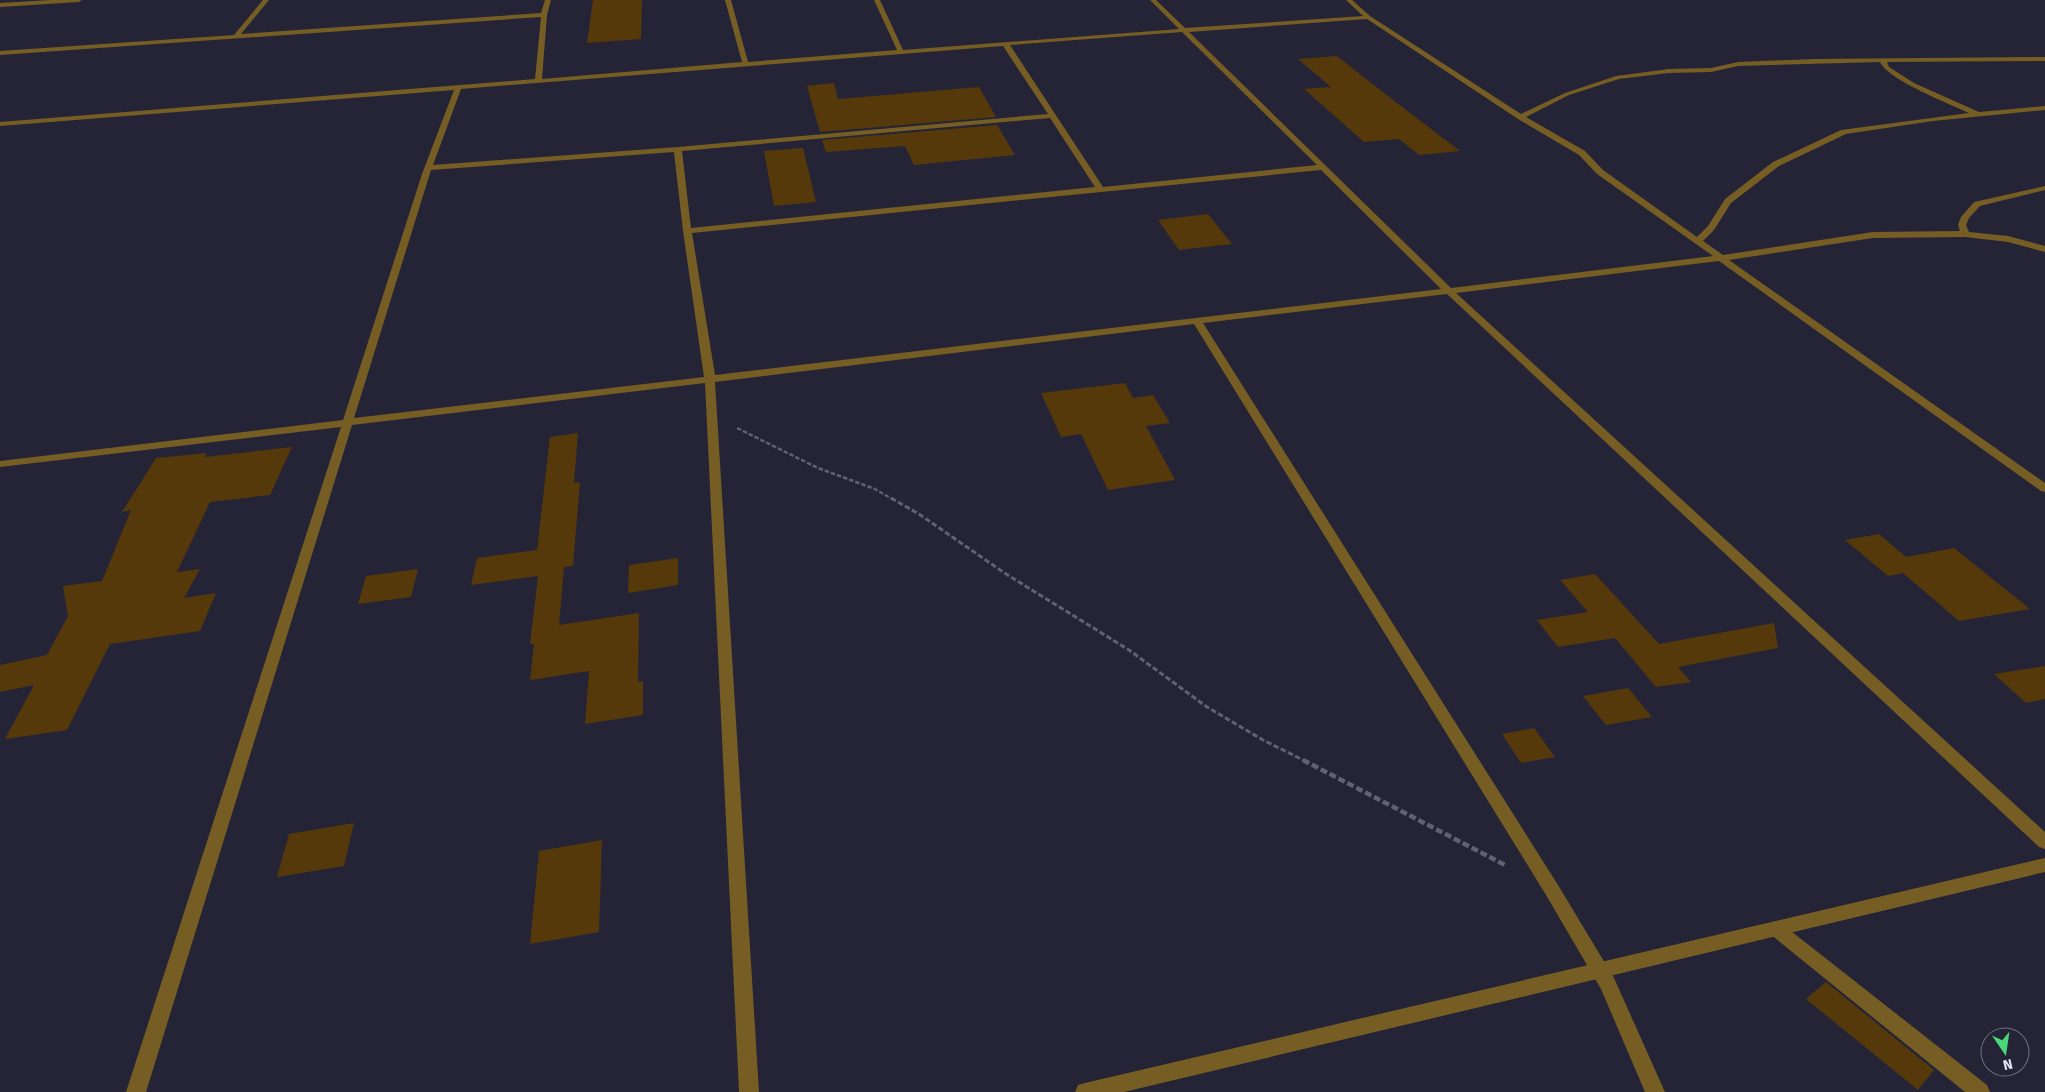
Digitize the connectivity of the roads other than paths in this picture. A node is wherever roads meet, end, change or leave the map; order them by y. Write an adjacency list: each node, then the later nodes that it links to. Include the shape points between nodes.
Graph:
1 (79, 0): 8 (street)
2 (266, 0): 12 (street)
3 (548, 0): 9 (street)
4 (728, 0): 18 (street)
5 (877, 0): 14 (street)
6 (1153, 0): 11 (street)
7 (1350, 0): 10 (street)
8 (0, 5)
9 (544, 15): 12 (street); 19 (street)
10 (1368, 17): 11 (street); 24 (street)
11 (1183, 29): 13 (street); 27 (street)
12 (236, 36): 15 (street)
13 (1005, 44): 14 (street); 23 (street)
14 (901, 52): 18 (street)
15 (0, 54)
16 (2045, 59): 17 (street)
17 (1883, 61): 22 (street, via 1886,68 1912,84); 24 (street, via 1738,64 1712,70 1618,77 1567,94)
18 (745, 63): 19 (street)
19 (538, 80): 20 (street)
20 (458, 89): 25 (street); 28 (street)
21 (2045, 108): 22 (street)
22 (1981, 115): 33 (street, via 1844,132 1817,143 1776,164 1728,200 1711,228)
23 (1053, 116): 26 (street); 30 (street)
24 (1520, 117): 33 (street, via 1582,153 1600,172)
25 (0, 124)
26 (678, 149): 28 (street); 31 (street)
27 (1323, 167): 30 (street); 36 (street)
28 (429, 168): 39 (street)
29 (2045, 188): 32 (street, via 1977,204 1962,225)
30 (1100, 189): 31 (street)
31 (687, 231): 38 (street)
32 (1965, 234): 34 (street); 35 (street, via 1874,235)
33 (1698, 241): 35 (street)
34 (2045, 248)
35 (1722, 258): 36 (street); 41 (street)
36 (1449, 291): 37 (street); 42 (street)
37 (1197, 321): 38 (street); 45 (street)
38 (710, 379): 39 (street); 47 (street)
39 (348, 423): 40 (street); 46 (street)
40 (0, 464)
41 (2045, 488)
42 (2045, 842)
43 (2045, 865): 44 (street)
44 (1776, 929): 45 (street); 50 (street)
45 (1599, 970): 48 (street); 49 (street)
46 (136, 1092)
47 (749, 1092)
48 (1085, 1092)
49 (1655, 1092)
50 (1980, 1092)

